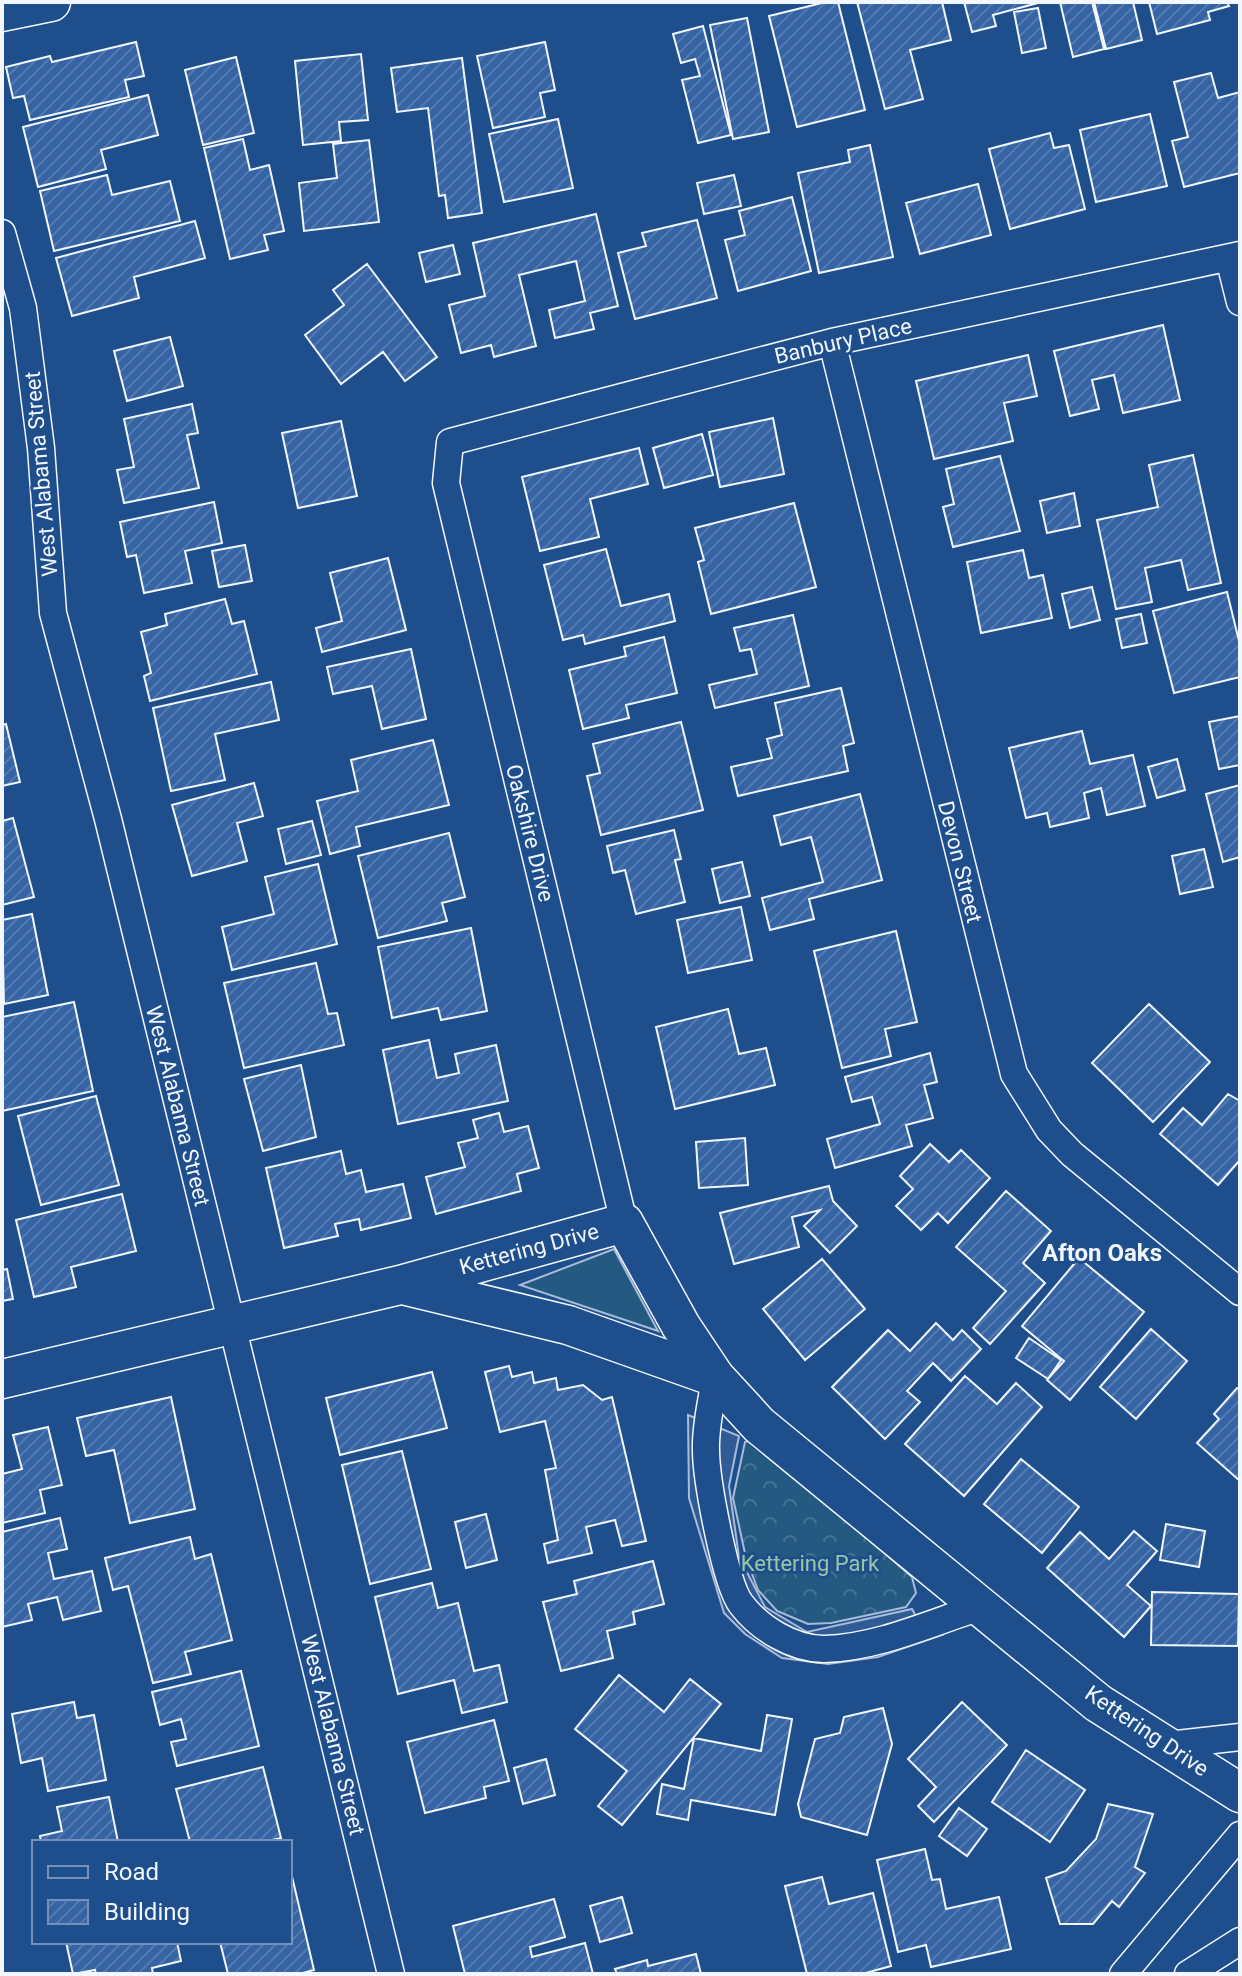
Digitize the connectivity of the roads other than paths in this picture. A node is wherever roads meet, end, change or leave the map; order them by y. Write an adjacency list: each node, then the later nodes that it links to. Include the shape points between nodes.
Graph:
1 (51, 2): 2 (street)
2 (2, 12)
3 (2, 233): 11 (street, West Alabama Street, via 23,308 41,448 53,613)
4 (1235, 256): 5 (street); 6 (street, Banbury Place)
5 (1240, 302)
6 (832, 342): 7 (street, Banbury Place); 10 (street, Devon Street, via 1014,1074 1049,1130 1072,1154)
7 (450, 442): 8 (street, Oakshire Drive, via 446,483)
8 (624, 1223): 9 (street, Kettering Drive); 12 (street, Kettering Drive)
9 (400, 1285): 11 (street, Kettering Drive); 12 (street, Kettering Drive, via 568,1325)
10 (1240, 1292)
11 (232, 1324): 13 (street, Kettering Drive); 20 (street, West Alabama Street)
12 (715, 1377): 14 (street, Kettering Drive, via 759,1425); 14 (street, via 705,1450 713,1515 738,1601 758,1624 790,1642 820,1649 853,1647)
13 (2, 1379)
14 (983, 1606): 16 (street, Kettering Drive, via 1098,1703)
15 (1240, 1737): 16 (street)
16 (1168, 1745): 17 (street, Kettering Drive)
17 (1240, 1793)
18 (1240, 1835): 21 (street)
19 (1240, 1941): 22 (street)
20 (391, 1974)
21 (1123, 1974)
22 (1188, 1974)

